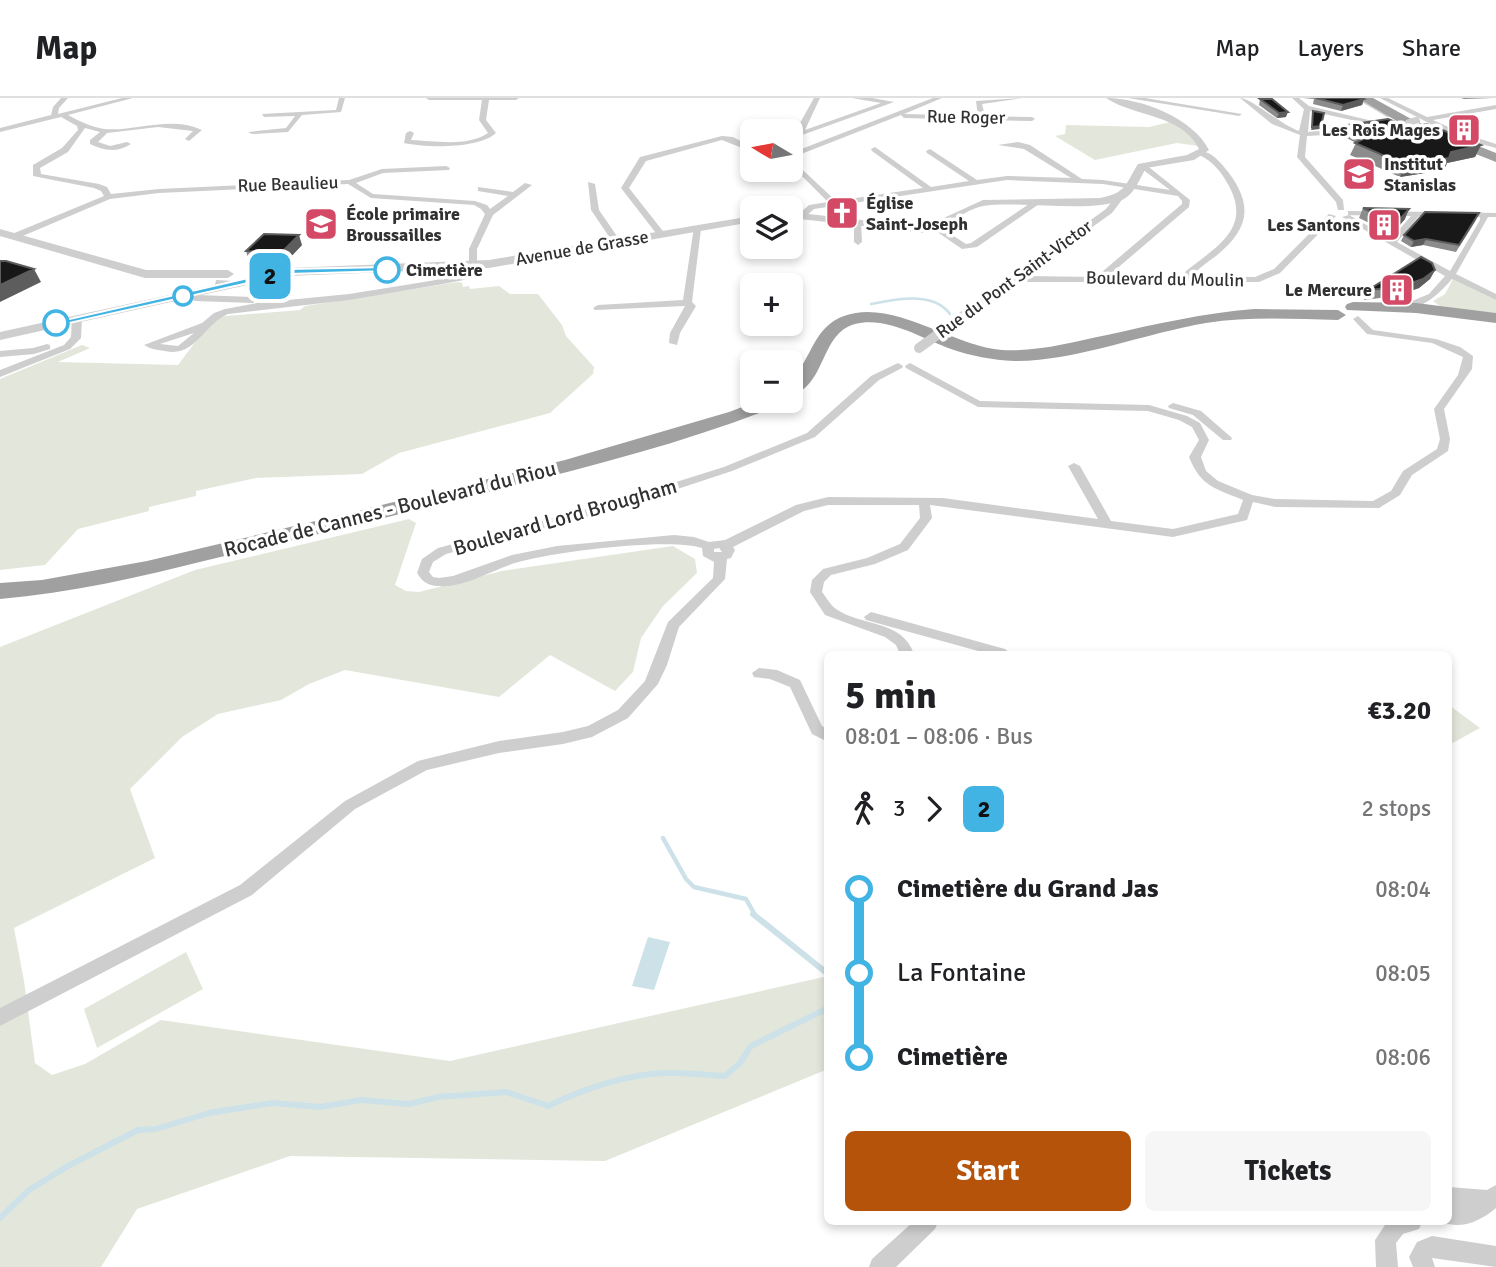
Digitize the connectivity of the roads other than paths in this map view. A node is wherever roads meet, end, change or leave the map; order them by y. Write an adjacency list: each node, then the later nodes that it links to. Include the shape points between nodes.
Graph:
1 (65, 98): 31 (street, via 56,107)
2 (130, 98): 31 (street)
3 (342, 98): 26 (street, via 339,111)
4 (429, 98): 19 (street)
5 (516, 98): 19 (street)
6 (817, 98): 39 (street, via 800,130)
7 (855, 98): 8 (street)
8 (863, 98): 20 (street)
9 (939, 98): 21 (street)
10 (1020, 98): 30 (street, via 978,102)
11 (1111, 98): 50 (street, via 1184,127 1200,140)
12 (1131, 98): 28 (street)
13 (1243, 98): 41 (street, via 1267,118)
14 (1295, 98): 22 (street)
15 (1358, 98): 34 (street)
16 (1364, 98): 34 (highway)
17 (1372, 98): 34 (highway)
18 (1383, 98): 34 (street)
19 (486, 99): 40 (street, via 482,120 492,133 488,138 412,142 407,141)
20 (891, 102): 21 (street); 39 (street)
21 (925, 105): 27 (street)
22 (1307, 107): 34 (street); 41 (street)
23 (1496, 107): 25 (street)
24 (936, 110): 30 (street)
25 (1478, 110): 33 (street); 34 (street)
26 (300, 113): 29 (street); 38 (street, via 288,130)
27 (899, 114): 30 (street, Rue Roger); 49 (street)
28 (1239, 114)
29 (264, 115)
30 (981, 115): 32 (street, Rue Roger)
31 (58, 116): 35 (street); 36 (street)
32 (1032, 116)
33 (1496, 118)
34 (1400, 121): 41 (street); 45 (street); 51 (highway)
35 (80, 125): 37 (street); 65 (street, via 82,130 65,150 35,172 48,179 96,186)
36 (0, 130)
37 (105, 131): 42 (street, via 158,125 198,130); 43 (street, via 93,142 106,150)
38 (252, 132)
39 (804, 132)
40 (410, 133)
41 (1304, 136): 69 (street, via 1301,157)
42 (188, 139)
43 (127, 144)
44 (740, 144): 83 (street, via 722,138 643,159 625,188)
45 (1496, 144)
46 (1002, 145): 56 (street, via 1022,145)
47 (875, 149): 62 (street)
48 (930, 151): 55 (street)
49 (803, 153)
50 (1202, 153): 52 (street); 93 (street, via 1233,186 1242,220 1238,231)
51 (1496, 156)
52 (1142, 166): 60 (street); 63 (street)
53 (446, 168): 57 (street, via 382,171)
54 (803, 172): 68 (street)
55 (974, 181): 56 (street); 62 (street)
56 (1080, 181): 60 (street)
57 (350, 182): 65 (street, Rue Beaulieu, via 209,187); 71 (street, Rue Beaulieu, via 371,197 475,204)
58 (591, 184): 85 (street, via 595,211)
59 (528, 185): 64 (street)
60 (1131, 186): 63 (street); 66 (street)
61 (481, 189): 64 (street)
62 (929, 189): 68 (street)
63 (1180, 194): 90 (street, via 1186,200 1184,210)
64 (516, 195): 71 (street)
65 (108, 197): 84 (street)
66 (1121, 197): 67 (street); 92 (street, Rue du Pont Saint-Victor, via 1109,211)
67 (1038, 202): 81 (street, via 974,205); 81 (street, via 974,245 965,247)
68 (834, 204): 70 (street)
69 (1342, 208): 73 (street); 77 (street, Boulevard du Moulin, via 1326,208)
70 (803, 212)
71 (489, 214): 88 (street, via 474,249)
72 (1417, 214): 73 (street); 74 (street); 87 (street)
73 (1349, 215): 77 (street); 87 (street)
74 (1484, 215): 75 (street); 89 (street)
75 (1496, 215)
76 (803, 216): 79 (street)
77 (1332, 216): 93 (street, Boulevard du Moulin, via 1268,277)
78 (740, 221): 80 (street, Avenue de Grasse)
79 (858, 222): 81 (street); 86 (street)
80 (696, 229): 83 (street, Avenue de Grasse); 96 (street)
81 (937, 229)
82 (0, 232): 84 (street)
83 (662, 235): 85 (street, Avenue de Grasse)
84 (15, 236): 91 (street, via 145,274)
85 (617, 242): 88 (street, Avenue de Grasse)
86 (858, 242)
87 (1392, 243): 89 (street)
88 (473, 265): 91 (street, Avenue de Grasse, via 288,272); 97 (street, via 466,275 453,280 312,302)
89 (1449, 275): 95 (street); 99 (street, via 1432,296)
90 (1100, 278): 92 (street, Boulevard du Moulin); 93 (street, Boulevard du Moulin)
91 (232, 279): 94 (street, Avenue de Grasse)
92 (1014, 279): 109 (street, Rue du Pont Saint-Victor, bridge)
93 (1187, 279)
94 (195, 293): 97 (street, via 195,298); 101 (street, Avenue de Grasse)
95 (1496, 297)
96 (687, 303): 98 (street); 106 (street, via 691,306)
97 (265, 304): 103 (street, via 216,314)
98 (598, 308)
99 (1403, 308): 100 (highway); 102 (highway)
100 (1353, 312): 102 (highway); 108 (highway, via 1314,308 1212,311 1016,349 984,345 894,314 853,314 819,327); 111 (highway, via 1207,318 1023,356 970,350 894,322 857,320 828,333); 117 (street, via 1370,332 1422,337 1468,356 1468,370 1439,409 1442,451 1407,473 1396,493 1375,505 1275,503)
101 (78, 318): 104 (street); 105 (street, Avenue de Grasse)
102 (1496, 320)
103 (203, 326): 103 (street, via 174,336 149,345 175,350 186,346)
104 (76, 335): 107 (street, via 34,351); 110 (street, via 67,347)
105 (0, 336)
106 (674, 343)
107 (0, 354)
108 (803, 354)
109 (904, 363): 113 (street, via 978,404); 120 (street, Boulevard Lord Brougham, via 875,378 811,435 728,469 626,502 442,551 429,558 423,573 439,582 556,550 674,539 709,546 710,556)
110 (0, 374)
111 (803, 376)
112 (740, 405): 121 (highway, Rocade de Cannes - Boulevard du Riou, via 566,456 342,512 83,570)
113 (1155, 409): 115 (street, via 1169,405 1200,411); 117 (street, via 1196,425 1204,440 1195,457 1201,473)
114 (744, 413): 122 (highway, Rocade de Cannes - Boulevard du Riou, via 572,464 345,522 147,568 42,588)
115 (1227, 438)
116 (1074, 466): 119 (street)
117 (1249, 498): 119 (street, via 1243,517 1173,533)
118 (924, 502): 119 (street); 120 (street, via 812,503); 123 (street, via 926,518 904,547 827,572 818,580 817,592)
119 (1107, 524)
120 (723, 552): 128 (street, via 719,579 673,625 650,684 624,714 592,731 423,765 350,805 246,890)
121 (0, 579)
122 (0, 591)
123 (823, 603): 124 (street, via 830,612 890,634); 125 (street)
124 (906, 651)
125 (994, 651)
126 (759, 673): 127 (street, via 795,684 817,730)
127 (824, 734)
128 (0, 1017)
129 (1452, 1197): 130 (street)
130 (1494, 1202): 131 (street, via 1476,1212)
131 (1452, 1215)
132 (925, 1225): 135 (street)
133 (1396, 1225): 136 (street, via 1385,1240)
134 (1496, 1257): 137 (street, via 1432,1247 1424,1249 1420,1257)
135 (880, 1267)
136 (1387, 1267)
137 (1424, 1267)

